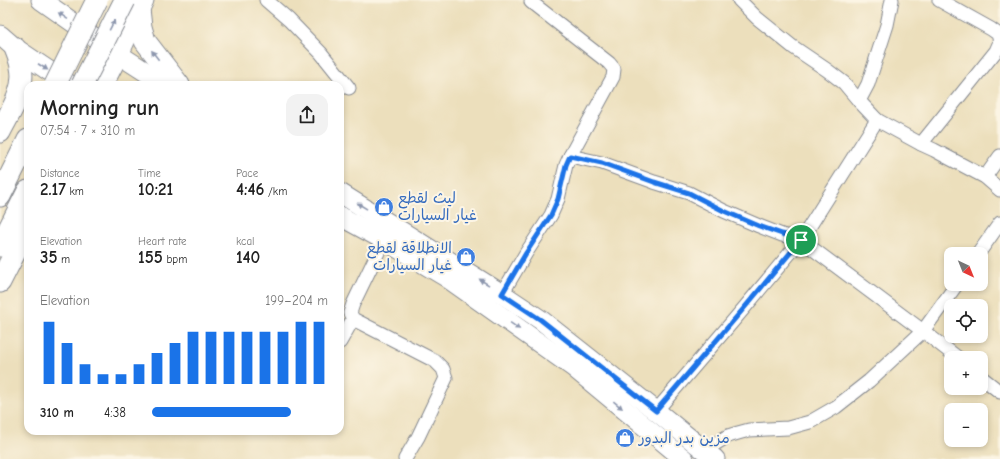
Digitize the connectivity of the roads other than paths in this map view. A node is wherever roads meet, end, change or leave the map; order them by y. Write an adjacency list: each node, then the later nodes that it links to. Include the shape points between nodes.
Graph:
1 (41, 0): 11 (main road, one-way to 1)
2 (98, 0): 12 (main road, bridge)
3 (266, 0): 18 (street, via 321,53)
4 (739, 0): 21 (street, via 756,18 844,83)
5 (892, 0): 21 (street, via 873,70)
6 (940, 0): 10 (street, via 991,29 998,34)
7 (531, 2): 26 (street, via 609,63 614,70)
8 (136, 3): 11 (main road); 14 (main road, one-way to 8, bridge); 17 (main road, one-way to 8, via 145,41)
9 (7, 42): 13 (main road, one-way to 13); 23 (main road, via 21,66 23,78 20,91)
10 (1000, 42): 24 (street, via 996,51)
11 (118, 54): 15 (main road); 16 (main road)
12 (57, 81)
13 (64, 81)
14 (85, 81)
15 (104, 81)
16 (160, 81)
17 (176, 81)
18 (343, 81)
19 (344, 82): 20 (street)
20 (349, 88)
21 (859, 101): 22 (street)
22 (877, 120): 24 (street); 37 (street)
23 (0, 132)
24 (921, 144): 28 (street)
25 (24, 148): 31 (main road)
26 (570, 156): 37 (street, via 602,163 689,193 759,226); 42 (street, via 551,215)
27 (1000, 156): 28 (street)
28 (985, 177): 29 (street)
29 (1000, 190)
30 (344, 195): 42 (main road, one-way to 30)
31 (0, 196)
32 (24, 199): 38 (main road)
33 (344, 218): 36 (main road)
34 (1000, 223): 39 (street)
35 (24, 234): 40 (main road)
36 (384, 240): 43 (street, via 353,304 350,313); 52 (main road, one-way to 52, via 446,277 573,367)
37 (801, 240): 44 (street); 49 (street)
38 (0, 246)
39 (983, 247)
40 (0, 282)
41 (952, 291): 44 (street)
42 (502, 294): 49 (main road, via 541,320)
43 (353, 319): 45 (street); 51 (street, via 435,361 444,369 446,378 418,437)
44 (923, 331): 46 (street); 50 (street, via 869,381 810,422 788,428 738,432 728,436)
45 (344, 335)
46 (949, 351)
47 (988, 383): 48 (street)
48 (1000, 392)
49 (656, 411): 50 (main road)
50 (710, 455)
51 (404, 459)
52 (684, 459)

